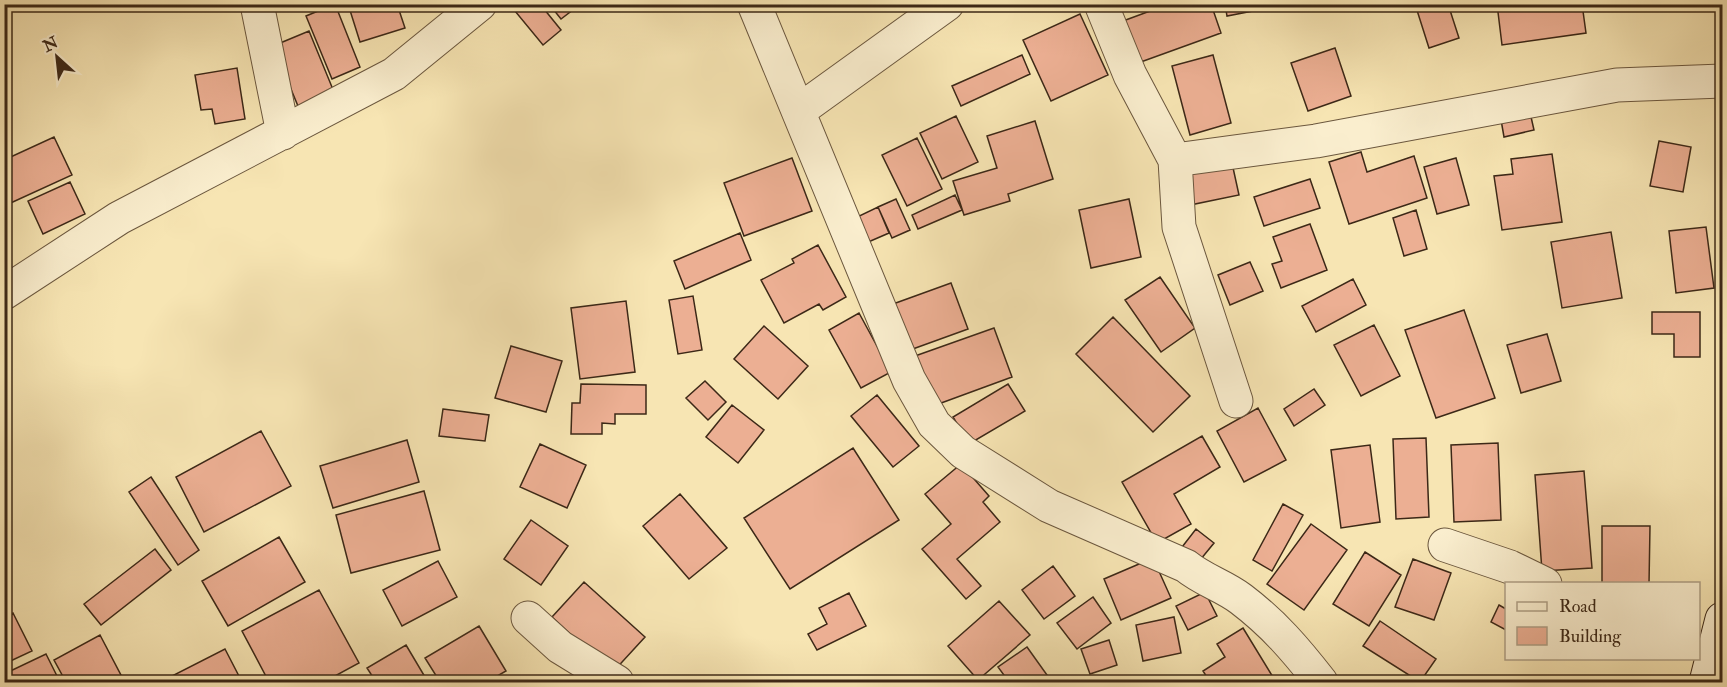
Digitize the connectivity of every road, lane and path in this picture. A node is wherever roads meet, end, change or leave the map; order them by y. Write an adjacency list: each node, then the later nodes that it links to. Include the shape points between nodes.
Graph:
1 (257, 4): 8 (street)
2 (480, 4): 8 (street, via 394,74)
3 (754, 4): 7 (street)
4 (947, 4): 7 (street)
5 (1101, 4): 9 (street, via 1130,75)
6 (1722, 81): 9 (street, via 1617,85 1316,141)
7 (800, 110): 18 (street, via 909,380 934,424 963,452 1049,506 1186,566 1200,578 1240,598 1285,635)
8 (283, 132): 10 (street, via 119,218)
9 (1175, 160): 11 (street, via 1179,227)
10 (4, 293)
11 (1236, 401)
12 (1445, 545): 13 (street)
13 (1541, 582)
14 (528, 618): 17 (street, via 560,647)
15 (1722, 619): 16 (street)
16 (1704, 669)
17 (617, 682)
18 (1321, 682)

